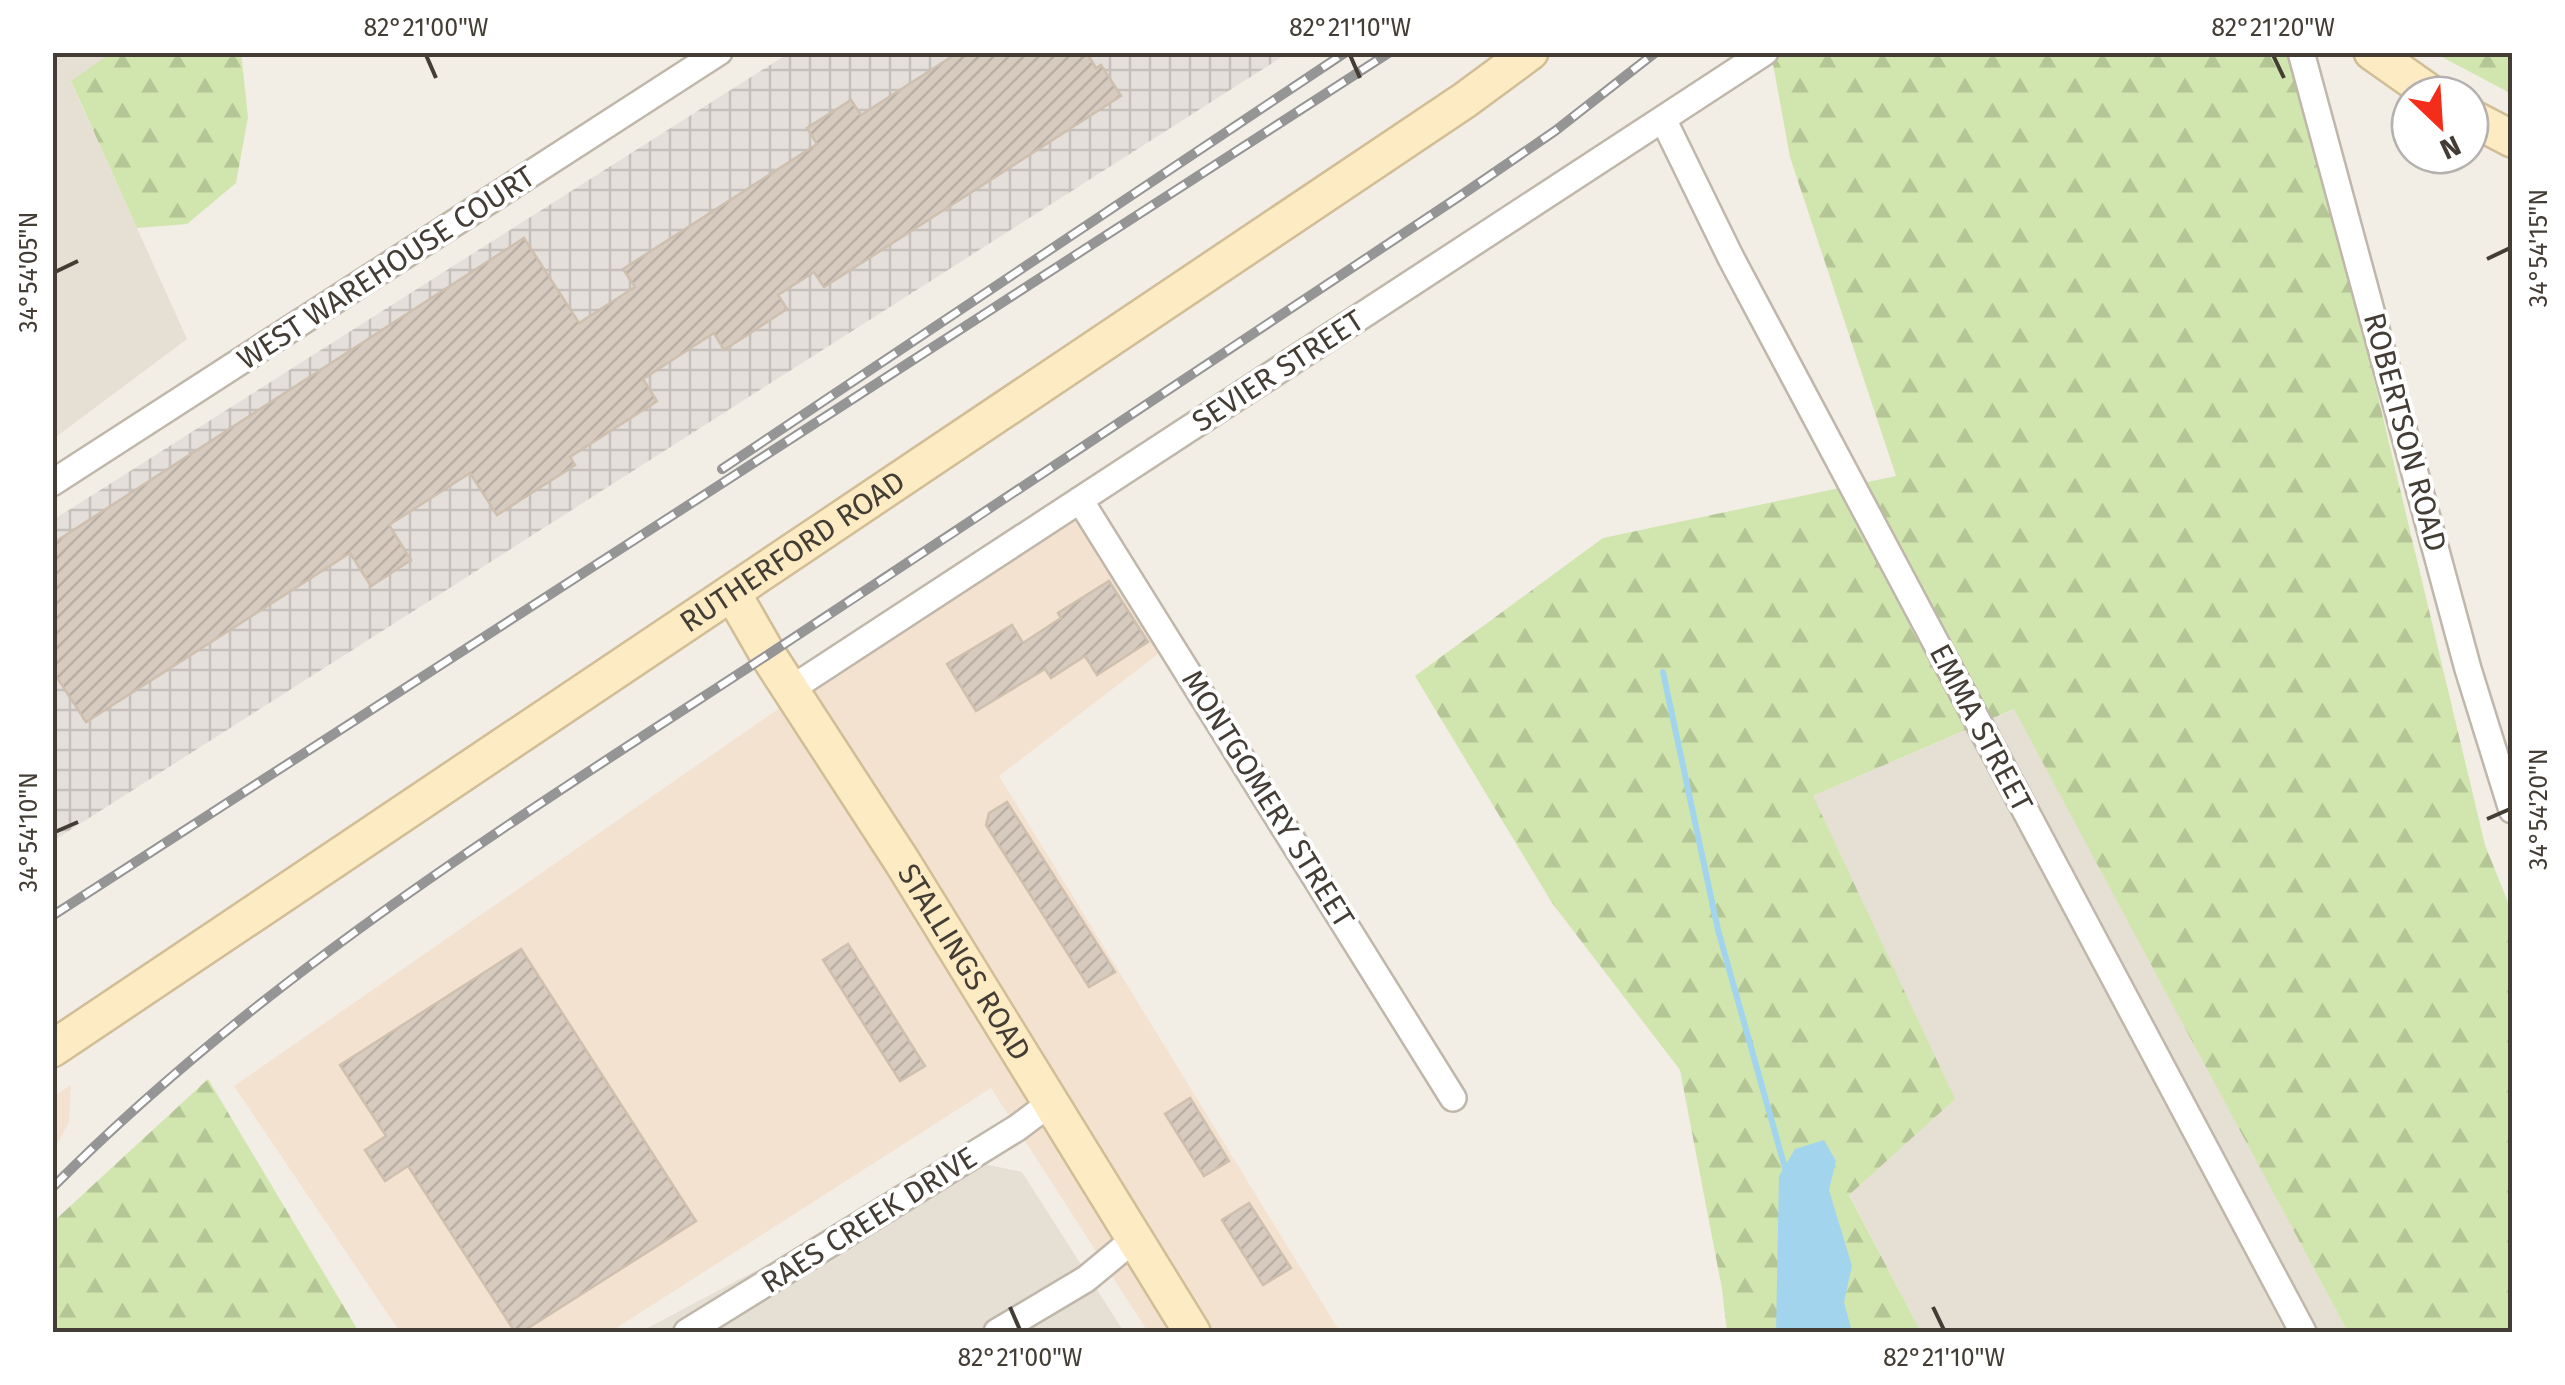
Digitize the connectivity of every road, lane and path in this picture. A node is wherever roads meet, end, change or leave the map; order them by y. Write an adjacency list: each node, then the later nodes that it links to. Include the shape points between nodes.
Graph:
1 (719, 52): 8 (street, WEST WAREHOUSE COURT)
2 (1530, 52): 10 (street, RUTHERFORD ROAD)
3 (1765, 52): 7 (street, SEVIER STREET)
4 (2300, 52): 12 (street, ROBERTSON ROAD)
5 (2372, 52): 6 (street)
6 (2405, 75)
7 (1664, 121): 9 (street, SEVIER STREET); 20 (street, EMMA STREET, via 1730,258)
8 (52, 483)
9 (1080, 500): 11 (street, SEVIER STREET); 14 (street, MONTGOMERY STREET)
10 (733, 594): 11 (street, STALLINGS ROAD); 13 (street, RUTHERFORD ROAD)
11 (791, 689): 15 (street, STALLINGS ROAD)
12 (2512, 810)
13 (52, 1050)
14 (1454, 1098)
15 (1049, 1104): 16 (street, STALLINGS ROAD); 17 (street, RAES CREEK DRIVE)
16 (1133, 1240): 18 (street, via 1086,1279); 19 (street, STALLINGS ROAD)
17 (687, 1332)
18 (997, 1332)
19 (1192, 1332)
20 (2303, 1332)

